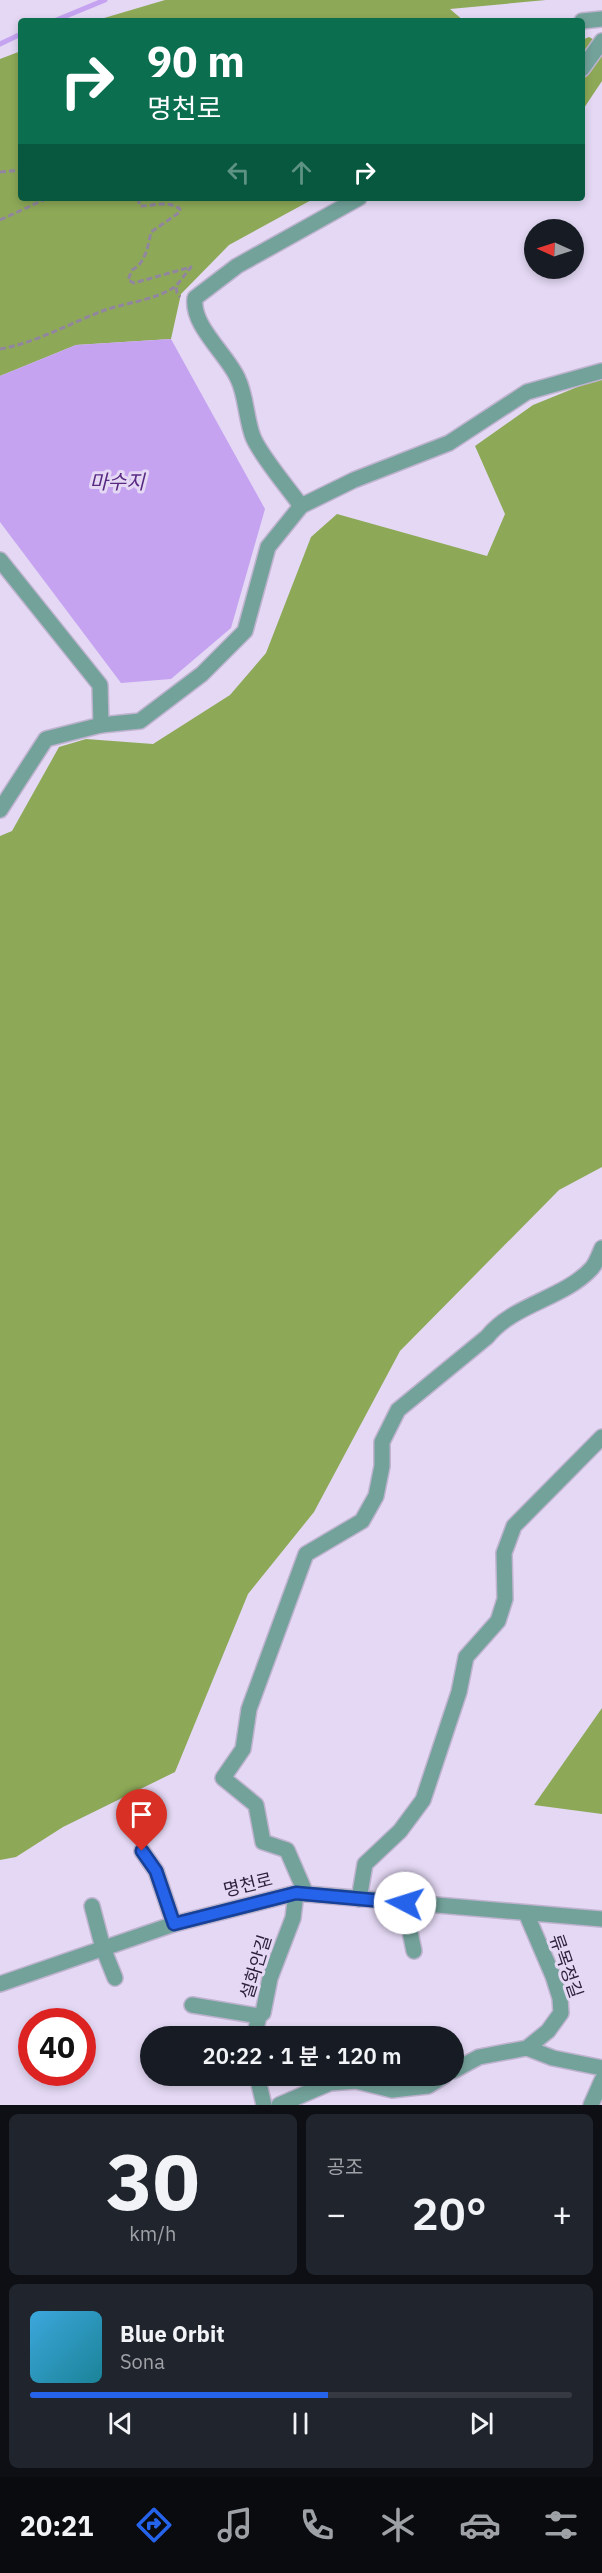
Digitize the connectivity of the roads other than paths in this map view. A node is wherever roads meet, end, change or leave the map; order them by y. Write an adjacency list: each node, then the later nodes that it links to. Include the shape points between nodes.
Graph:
1 (602, 19): 2 (street)
2 (585, 21)
3 (602, 41): 4 (street)
4 (585, 65)
5 (354, 201): 7 (street, via 237,266 195,298 194,306 211,340 238,379 254,440)
6 (602, 370): 7 (street, via 527,392 449,443 354,480)
7 (301, 506): 9 (street, via 268,547 245,631 202,674 140,721)
8 (0, 560): 9 (street, via 100,685)
9 (101, 725): 10 (street, via 46,739)
10 (0, 810)
11 (602, 1248): 14 (street, via 591,1269 497,1324 487,1337 398,1410 382,1442 376,1496 362,1521 306,1554 249,1709 243,1749 223,1778 256,1805 262,1842 287,1850)
12 (602, 1437): 15 (street, via 514,1526 504,1553 505,1599 498,1621 466,1657 459,1692 423,1800 400,1831 365,1864)
13 (142, 1851): 20 (street, via 156,1871)
14 (301, 1894): 15 (street, 명천로); 20 (street, 명천로); 26 (street, 설화안길)
15 (359, 1899): 16 (street, 명천로)
16 (405, 1903): 18 (street, 명천로); 22 (street)
17 (92, 1906): 21 (street)
18 (526, 1913): 19 (street, 명천로); 28 (street, 류목정길, via 560,1998 561,2013 548,2031)
19 (602, 1918)
20 (174, 1924): 21 (street, 명천로)
21 (103, 1948): 23 (street); 24 (street, 명천로)
22 (414, 1951)
23 (115, 1978)
24 (0, 1984)
25 (192, 2005): 26 (street, 설화안길)
26 (259, 2016): 27 (street, 설화안길)
27 (257, 2026)
28 (527, 2048): 29 (street, 류목정길, via 479,2057); 30 (street)
29 (464, 2065)
30 (602, 2068)
31 (602, 2080): 38 (street)
32 (259, 2086): 36 (street)
33 (323, 2086): 37 (street)
34 (378, 2086): 35 (street, via 392,2090)
35 (428, 2086)
36 (264, 2105)
37 (279, 2105)
38 (591, 2105)

